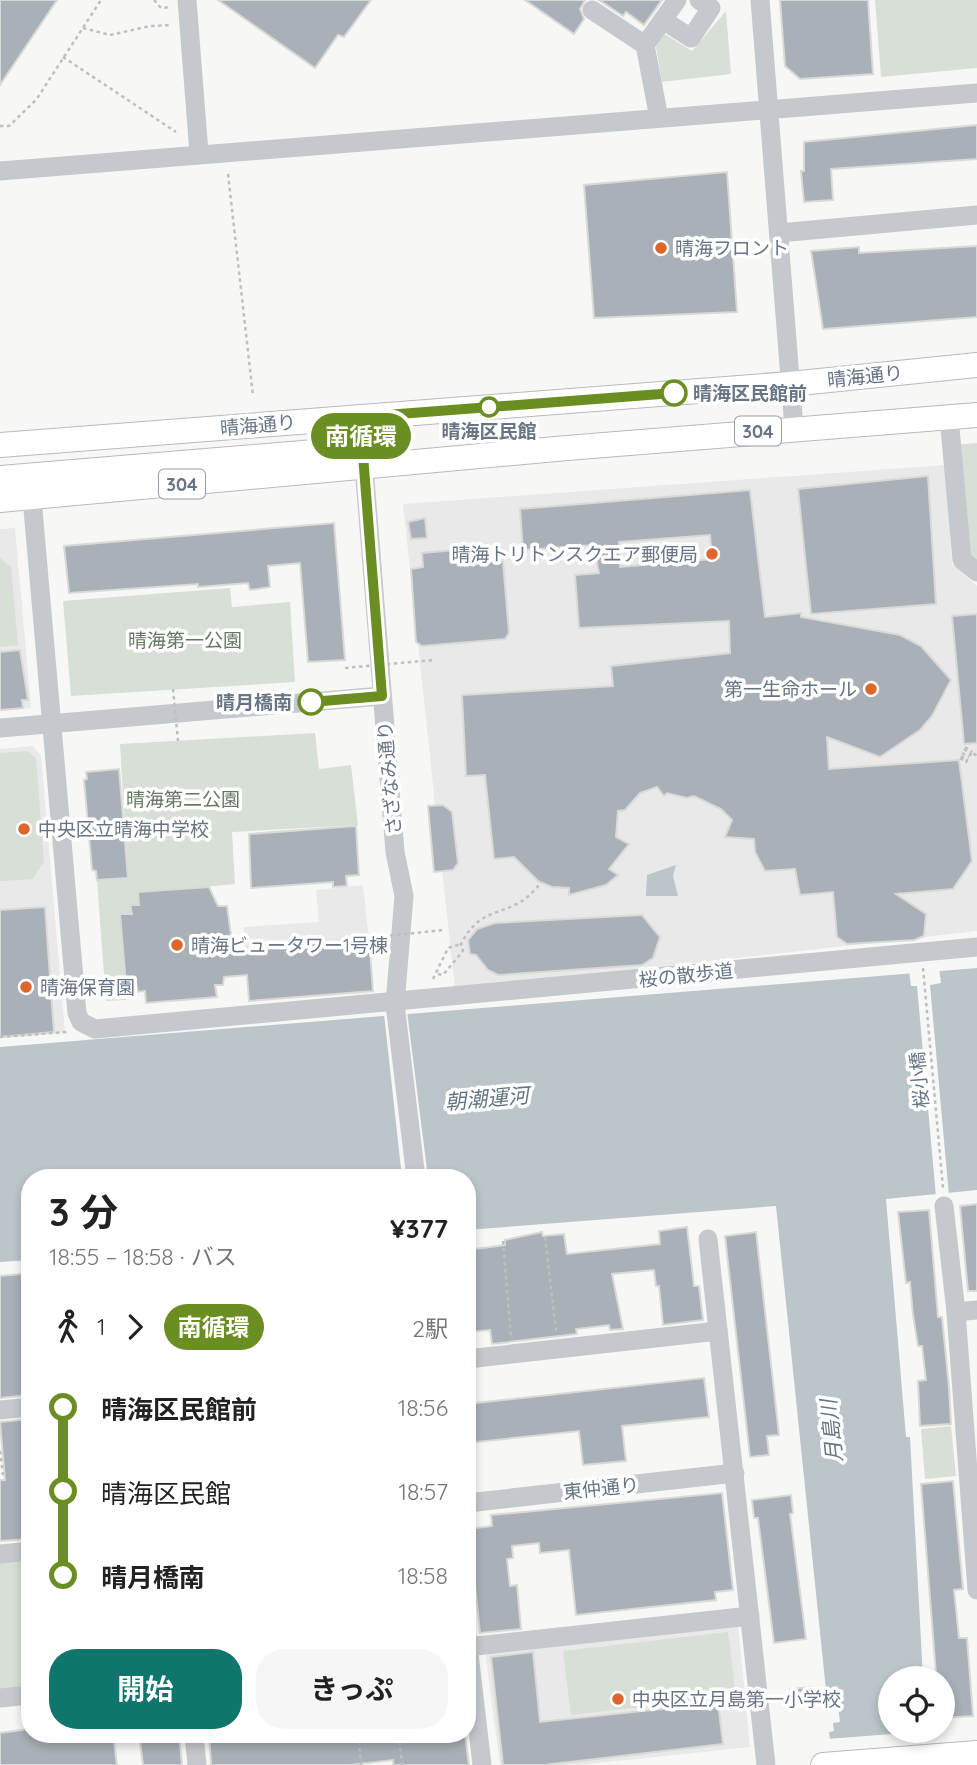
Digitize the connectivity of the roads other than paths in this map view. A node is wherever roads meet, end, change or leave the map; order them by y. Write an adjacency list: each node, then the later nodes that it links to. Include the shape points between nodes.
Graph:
1 (677, 0): 6 (street)
2 (699, 0): 6 (street, via 711,8 691,38)
3 (760, 0): 9 (street)
4 (180, 4): 11 (street)
5 (593, 10): 7 (street)
6 (663, 20): 7 (street)
7 (645, 46): 10 (street)
8 (977, 93): 9 (street)
9 (769, 110): 10 (street); 14 (street)
10 (659, 118): 11 (street)
11 (200, 153): 12 (street)
12 (0, 171)
13 (977, 215): 14 (street)
14 (779, 233): 16 (street)
15 (977, 365): 16 (main road, 晴海通り / 304)
16 (790, 384): 18 (main road, 晴海通り / 304); 20 (street)
17 (977, 415): 19 (main road, 晴海通り / 304)
18 (360, 417): 21 (main road, 晴海通り / 304); 22 (street, さざなみ通り)
19 (949, 417): 20 (main road, 晴海通り / 304); 26 (street, via 962,561)
20 (794, 428): 22 (main road, 晴海通り / 304)
21 (0, 445)
22 (363, 459): 23 (main road, 晴海通り / 304, via 228,458); 24 (main road, 晴海通り / 304); 27 (street, さざなみ通り)
23 (0, 478)
24 (32, 498): 25 (main road, 晴海通り / 304); 28 (street)
25 (0, 500)
26 (977, 572)
27 (382, 696): 28 (street); 31 (street, さざなみ通り, via 395,852 404,896)
28 (52, 724): 29 (street); 31 (street, 桜の散歩道, via 81,1022 95,1029)
29 (0, 728)
30 (977, 947): 31 (street, 桜の散歩道)
31 (395, 1007): 32 (street, さざなみ通り)
32 (415, 1169)
33 (944, 1206): 36 (street)
34 (708, 1240): 37 (street)
35 (977, 1310): 36 (street)
36 (956, 1312): 41 (street)
37 (718, 1331): 38 (street); 42 (street)
38 (476, 1358)
39 (21, 1408): 40 (street)
40 (0, 1410)
41 (972, 1455): 46 (street)
42 (735, 1474): 43 (street, 東仲通り); 47 (street)
43 (476, 1502)
44 (21, 1552): 45 (street)
45 (0, 1554)
46 (977, 1590)
47 (750, 1616): 48 (street); 57 (street)
48 (476, 1642)
49 (21, 1696): 50 (street)
50 (0, 1698)
51 (476, 1713): 56 (street)
52 (195, 1743): 55 (street)
53 (977, 1753): 54 (main road)
54 (830, 1764): 58 (main road)
55 (197, 1765)
56 (482, 1765)
57 (766, 1765)
58 (823, 1765)

